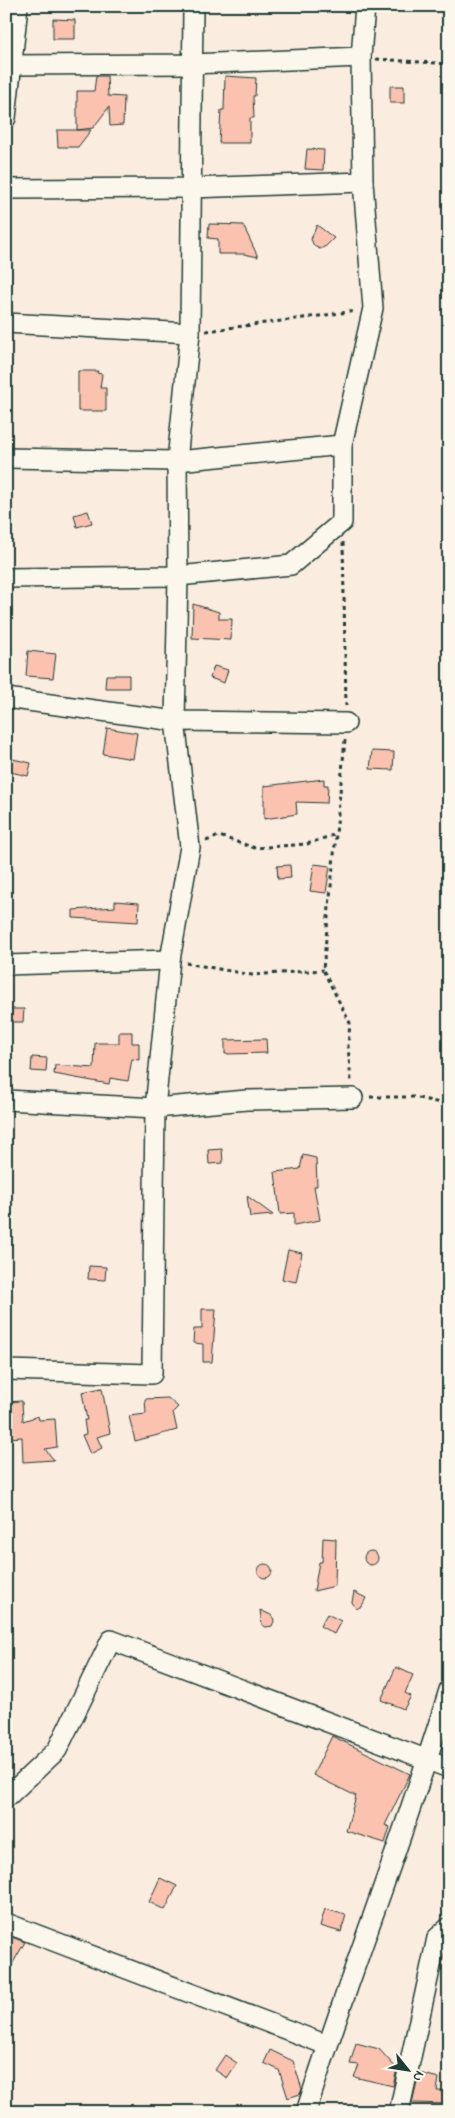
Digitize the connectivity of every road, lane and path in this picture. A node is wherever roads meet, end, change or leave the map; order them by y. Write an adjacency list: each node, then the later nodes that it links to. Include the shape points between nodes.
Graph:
1 (18, 6): 7 (street)
2 (193, 6): 5 (street)
3 (366, 6): 4 (street)
4 (361, 57): 5 (street); 6 (path); 9 (street)
5 (192, 64): 7 (street); 10 (street)
6 (449, 64)
7 (8, 65): 8 (street)
8 (6, 118)
9 (363, 182): 10 (street); 12 (street)
10 (191, 188): 11 (street); 14 (street)
11 (6, 189)
12 (374, 308): 14 (path); 15 (street)
13 (6, 323): 14 (street)
14 (190, 333): 17 (street)
15 (342, 445): 17 (street); 18 (street)
16 (6, 458): 17 (street)
17 (177, 461): 19 (street)
18 (342, 522): 19 (street, via 291,565); 23 (path)
19 (178, 576): 20 (street); 22 (street)
20 (6, 578)
21 (6, 698): 22 (street)
22 (175, 721): 23 (street); 25 (street)
23 (346, 723): 24 (path)
24 (336, 834): 25 (path, via 307,844 254,848 219,836); 28 (path)
25 (190, 846): 26 (street)
26 (170, 960): 27 (street); 28 (path, via 252,975); 32 (street)
27 (6, 965)
28 (323, 970): 29 (path, via 350,1024 348,1046)
29 (353, 1098): 31 (path, via 414,1097); 32 (street, via 247,1100)
30 (6, 1100): 32 (street)
31 (449, 1104)
32 (155, 1108): 33 (street, via 152,1374)
33 (6, 1370)
34 (449, 1690): 35 (street)
35 (428, 1760): 36 (street); 37 (street, via 111,1640 57,1750); 40 (street)
36 (449, 1768)
37 (6, 1798)
38 (6, 1923): 40 (street)
39 (449, 1927): 42 (street, via 437,1938)
40 (327, 2045): 41 (street)
41 (306, 2112)
42 (399, 2112)

